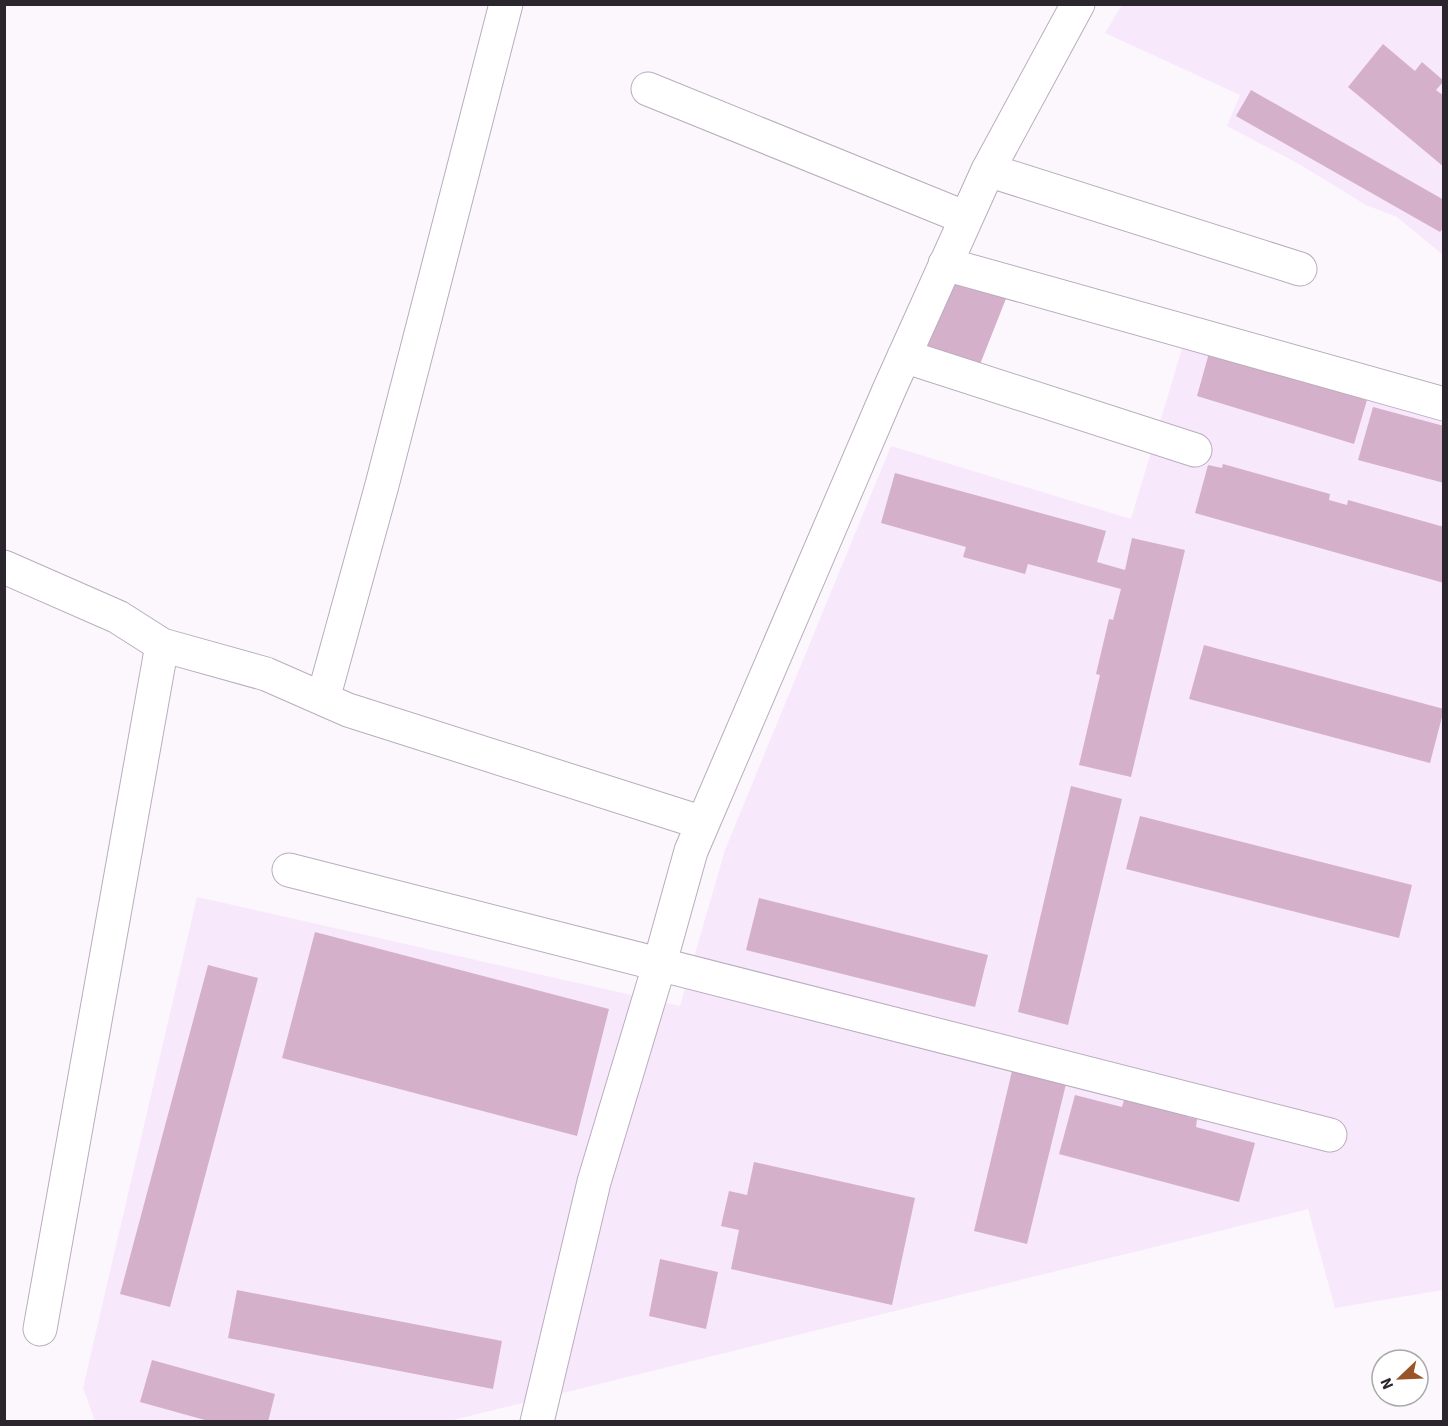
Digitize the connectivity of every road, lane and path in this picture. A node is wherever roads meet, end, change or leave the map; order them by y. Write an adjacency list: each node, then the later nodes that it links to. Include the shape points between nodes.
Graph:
1 (506, 4): 13 (street)
2 (1078, 4): 4 (street)
3 (648, 89): 5 (street)
4 (987, 170): 5 (street); 7 (street)
5 (966, 218): 6 (street)
6 (945, 264): 8 (street); 9 (street)
7 (1300, 269)
8 (904, 356): 10 (street); 14 (street)
9 (1443, 404)
10 (1196, 450)
11 (4, 567): 12 (street, via 118,617)
12 (162, 645): 13 (street, via 266,674); 18 (street)
13 (323, 699): 14 (street)
14 (703, 823): 16 (street, via 691,850)
15 (289, 870): 16 (street)
16 (659, 966): 17 (street); 19 (street, via 594,1182)
17 (1330, 1136)
18 (40, 1329)
19 (537, 1422)

